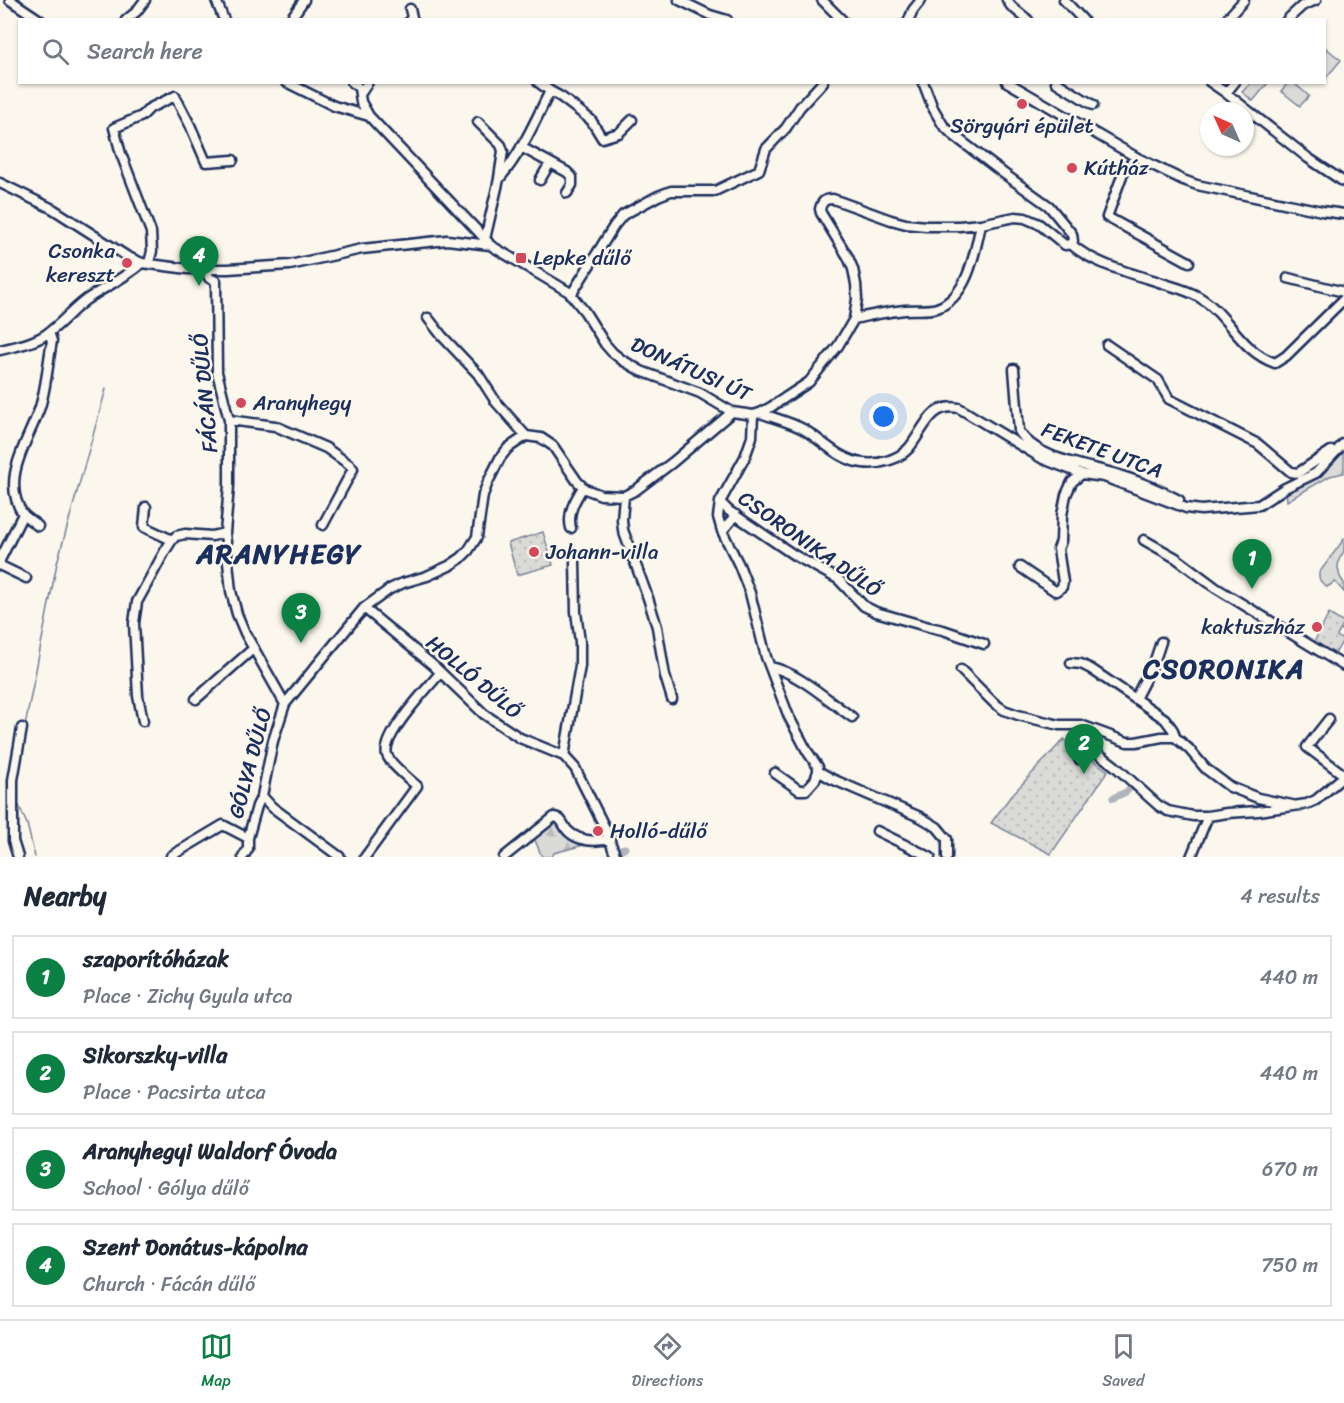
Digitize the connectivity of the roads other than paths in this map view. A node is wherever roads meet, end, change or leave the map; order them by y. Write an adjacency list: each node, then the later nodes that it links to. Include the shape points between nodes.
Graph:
1 (10, 0): 13 (street)
2 (145, 0): 14 (street)
3 (216, 0): 15 (street)
4 (304, 0): 16 (street)
5 (679, 0): 18 (street)
6 (822, 0): 19 (street)
7 (921, 0): 20 (street)
8 (1007, 0): 21 (street)
9 (1064, 0): 22 (street)
10 (1244, 0): 23 (street)
11 (1310, 1): 24 (street)
12 (410, 9): 17 (street)
13 (37, 18)
14 (128, 18)
15 (223, 18)
16 (291, 18)
17 (411, 18)
18 (720, 18)
19 (840, 18)
20 (910, 18)
21 (1026, 18)
22 (1081, 18)
23 (1228, 18)
24 (1289, 18)
25 (290, 84): 39 (street, via 334,106)
26 (354, 84): 36 (street)
27 (367, 84): 36 (street)
28 (540, 84): 35 (street)
29 (821, 84): 62 (street, via 766,149 759,170 715,191 671,191 623,215)
30 (924, 84): 54 (street, via 943,125 1049,207 1072,234)
31 (1010, 84): 43 (street)
32 (1059, 84): 38 (street)
33 (1213, 84): 37 (street)
34 (1233, 84): 37 (street)
35 (550, 91): 40 (street, via 591,120 602,138 620,133); 42 (street)
36 (361, 93): 39 (street)
37 (1226, 93): 48 (street)
38 (1092, 105)
39 (369, 116): 53 (street)
40 (632, 120)
41 (478, 122): 46 (street, via 501,145)
42 (521, 147): 45 (street); 46 (street)
43 (1136, 157): 51 (street, via 1197,185); 55 (street, via 1123,172 1107,217)
44 (233, 160): 56 (street, via 206,162 175,96 114,128 151,232 152,251)
45 (550, 163): 47 (street); 50 (street, via 572,177)
46 (499, 179): 53 (street)
47 (540, 180)
48 (1344, 182)
49 (0, 183): 56 (street, DONÁTUSI ÚT)
50 (567, 193)
51 (1344, 214)
52 (981, 224): 54 (street, DONÁTUSI ÚT, via 1025,218 1040,224 1065,245); 65 (street, via 964,283 946,303 927,310); 65 (street, DONÁTUSI ÚT, via 906,224 833,199 823,201 821,213 853,269 857,299)
53 (488, 242): 58 (street, DONÁTUSI ÚT, via 447,240 362,249 290,266); 62 (street, DONÁTUSI ÚT)
54 (1071, 244): 63 (street, DONÁTUSI ÚT, via 1102,263 1197,296 1213,306 1241,340 1275,363)
55 (1189, 262)
56 (145, 263): 57 (street, DONÁTUSI ÚT); 66 (street, via 84,301)
57 (209, 268): 58 (street, DONÁTUSI ÚT); 60 (street, FÁCÁN DŰLŐ, via 209,278)
58 (228, 269): 60 (street)
59 (1288, 278): 61 (street)
60 (216, 281): 72 (street, FÁCÁN DŰLŐ, via 217,372)
61 (1344, 292)
62 (572, 295): 70 (street, DONÁTUSI ÚT, via 605,344 622,360)
63 (1344, 299)
64 (428, 318): 73 (street)
65 (854, 319): 71 (street, DONÁTUSI ÚT, via 809,382)
66 (49, 333): 68 (street); 81 (street, via 52,341 40,408 12,472 11,491)
67 (1107, 345): 74 (street, via 1158,380 1169,399 1258,444 1291,472 1298,473)
68 (0, 350)
69 (1014, 369): 80 (street, FEKETE UTCA, via 1023,439 1046,453 1121,476)
70 (732, 411): 71 (street, DONÁTUSI ÚT); 77 (street, via 673,462)
71 (756, 414): 75 (street, FEKETE UTCA, via 802,428 844,458 874,464 900,456 928,419 950,406 1043,459); 78 (street, via 745,457)
72 (229, 420): 83 (street, via 275,426 326,448 350,465 353,469); 87 (street, FÁCÁN DŰLŐ)
73 (526, 436): 76 (street, via 541,438 553,446); 94 (street, GÓLYA DŰLŐ, via 508,448 495,466 483,495 477,537 461,558 390,589)
74 (1343, 443): 80 (street, FEKETE UTCA, via 1316,472 1260,505)
75 (1082, 474): 80 (street, FEKETE UTCA, via 1104,477); 92 (street, FEKETE UTCA, via 1072,482 1062,515 1058,549 1062,586 1054,591)
76 (583, 487): 77 (street, via 601,495); 85 (street, via 569,516)
77 (624, 496): 104 (street, via 623,530 657,627)
78 (720, 502): 82 (street, CSORONIKA DŰLŐ); 86 (street, via 718,517)
79 (146, 507): 88 (street, via 144,527)
80 (1201, 510)
81 (23, 514): 84 (street); 90 (street)
82 (736, 515): 86 (street); 96 (street, CSORONIKA DŰLŐ, via 794,555 838,579 864,606)
83 (323, 525)
84 (38, 526)
85 (571, 528)
86 (722, 531): 100 (street, via 750,593)
87 (225, 533): 88 (street, via 185,534); 97 (street, FÁCÁN DŰLŐ, via 232,601)
88 (172, 540): 109 (street, via 140,594 135,613 137,684)
89 (1144, 540): 99 (street)
90 (0, 561): 93 (street, via 1,566)
91 (574, 561): 112 (street, via 580,666)
92 (1020, 567)
93 (26, 578)
94 (364, 608): 102 (street, HOLLÓ DŰLŐ); 106 (street, GÓLYA DŰLŐ)
95 (1161, 642): 105 (street)
96 (984, 644)
97 (254, 648): 103 (street); 106 (street, FÁCÁN DŰLŐ)
98 (1071, 663): 105 (street, via 1092,669)
99 (1344, 666)
100 (770, 667): 107 (street, via 781,668 801,680); 114 (street, via 789,717)
101 (961, 670): 111 (street, via 994,703 1018,715 1059,725 1081,725 1127,742)
102 (441, 673): 112 (street, HOLLÓ DŰLŐ, via 507,730); 127 (street, via 402,718 386,744 389,760 417,786)
103 (196, 699)
104 (672, 699)
105 (1135, 699): 111 (street, via 1165,719)
106 (285, 704): 117 (street, GÓLYA DŰLŐ)
107 (852, 717)
108 (1329, 720): 116 (street, via 1307,747)
109 (143, 721)
110 (22, 728): 124 (street, via 13,780 13,841)
111 (1175, 737): 118 (street, via 1230,787)
112 (564, 756): 122 (street, via 575,768)
113 (1078, 759): 119 (street, via 1086,749 1095,751 1168,811)
114 (818, 771): 115 (street, via 806,790 799,790); 131 (street, via 937,827 947,839)
115 (775, 773)
116 (1344, 776): 118 (street, via 1316,800)
117 (262, 796): 121 (street, GÓLYA DŰLŐ); 126 (street)
118 (1292, 805): 119 (street)
119 (1208, 816): 132 (street)
120 (877, 831): 130 (street)
121 (248, 838): 123 (street, via 223,825); 125 (street, GÓLYA DŰLŐ)
122 (610, 839): 128 (street, via 586,840 572,834 561,819 554,817); 129 (street)
123 (171, 856)
124 (18, 857)
125 (243, 857)
126 (340, 857)
127 (365, 857)
128 (504, 857)
129 (616, 857)
130 (930, 857)
131 (947, 857)
132 (1191, 857)

